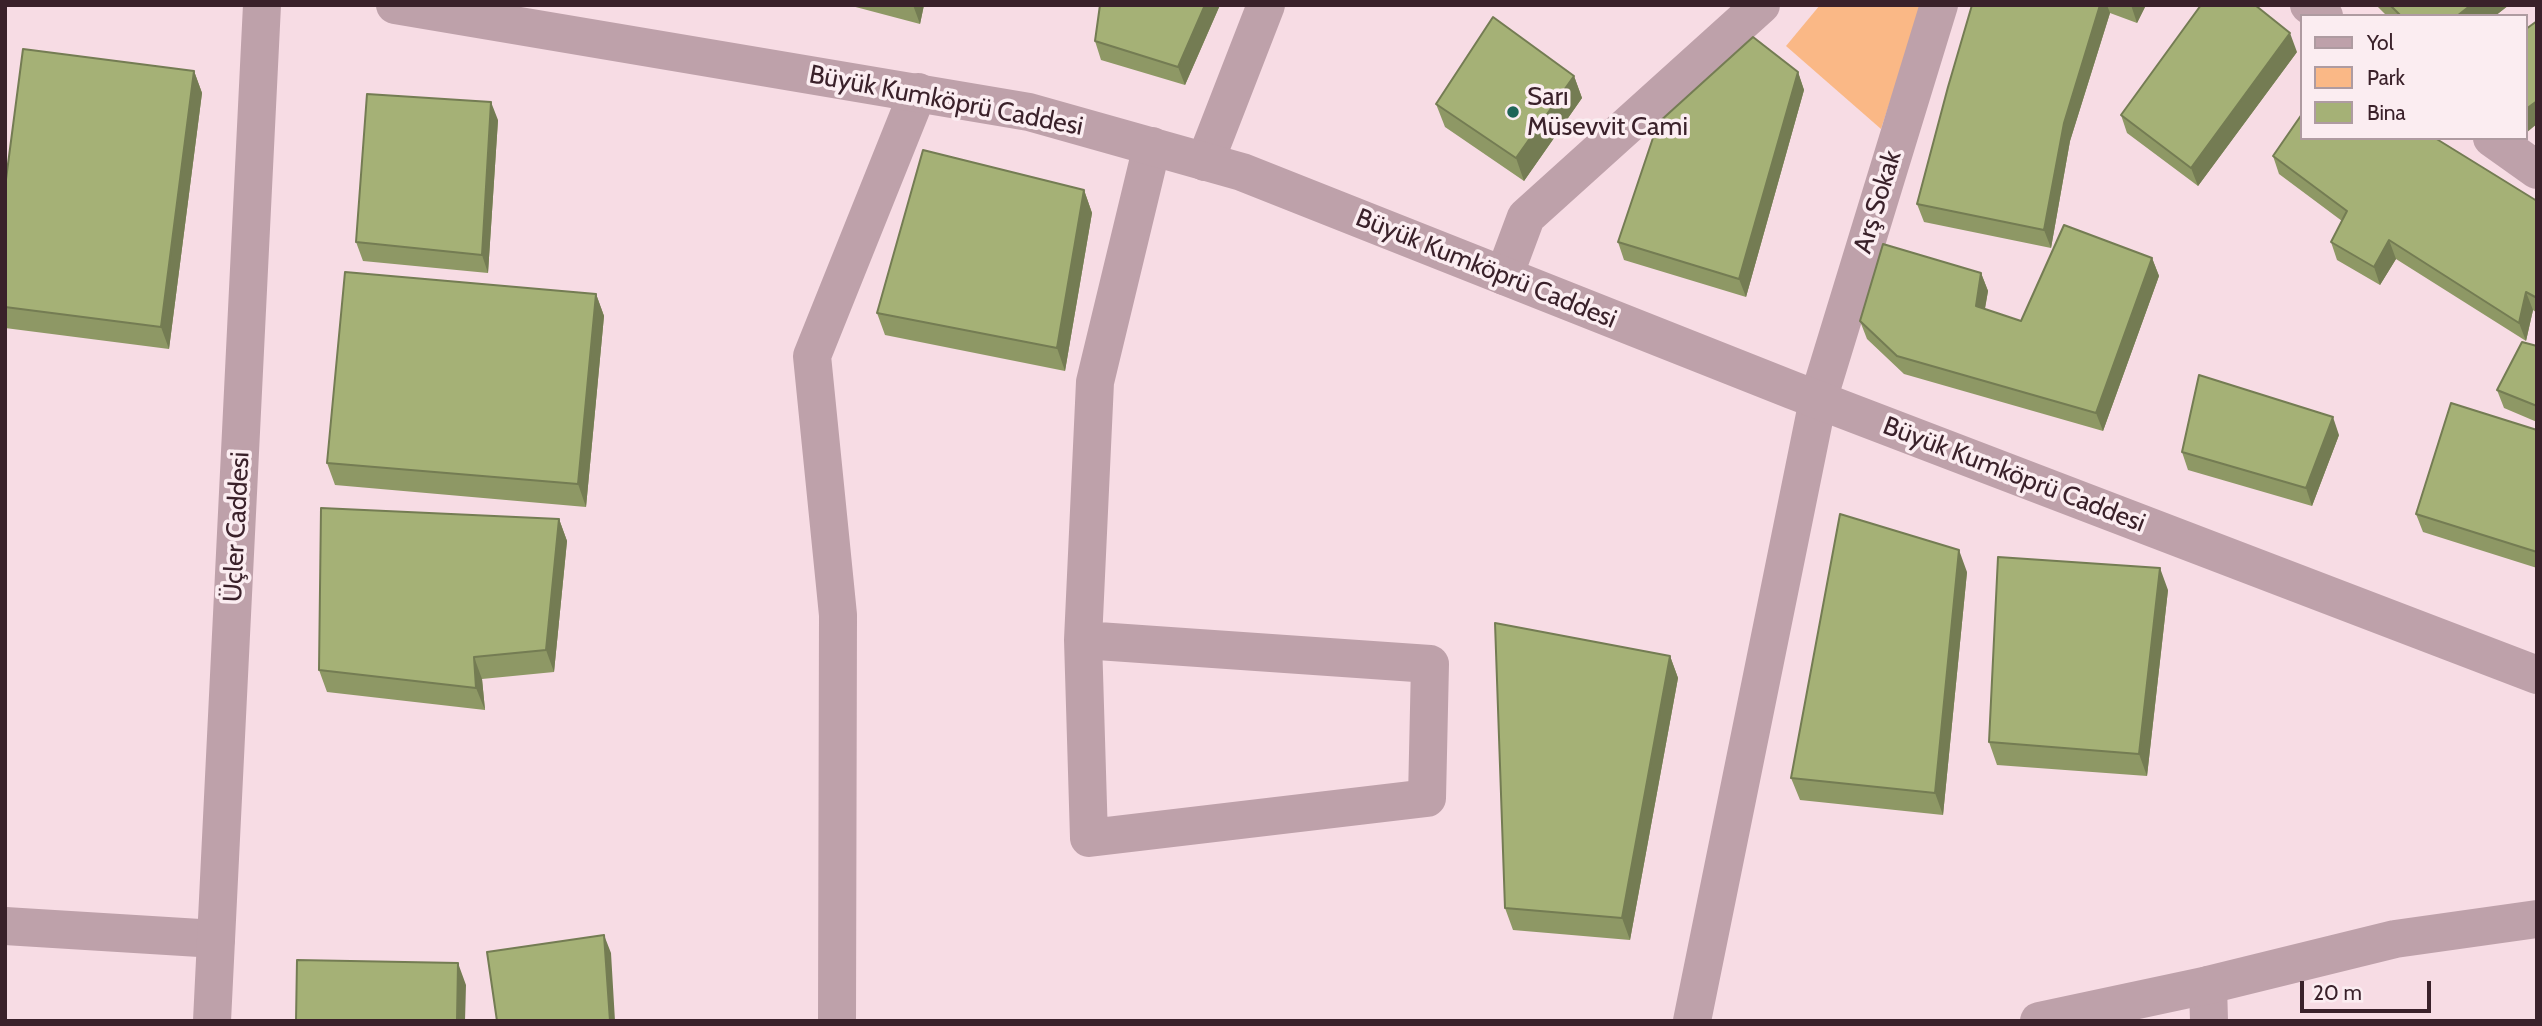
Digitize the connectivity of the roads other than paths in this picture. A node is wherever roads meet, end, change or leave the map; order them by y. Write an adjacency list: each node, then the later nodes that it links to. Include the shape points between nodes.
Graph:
1 (395, 5): 6 (street, Büyük Kumköprü Caddesi)
2 (1266, 5): 9 (street)
3 (1761, 5): 11 (street, via 1526,217)
4 (1939, 5): 12 (street, Arş Sokak)
5 (261, 19): 17 (street, Üçler Caddesi)
6 (918, 92): 8 (street, Büyük Kumköprü Caddesi, via 1029,112); 20 (street, via 812,356 838,615)
7 (2495, 140): 10 (street)
8 (1152, 146): 9 (street, Büyük Kumköprü Caddesi); 13 (street, via 1095,382)
9 (1205, 162): 11 (street, Büyük Kumköprü Caddesi, via 1242,172)
10 (2537, 170)
11 (1504, 276): 12 (street, Büyük Kumköprü Caddesi)
12 (1818, 400): 14 (street, Büyük Kumköprü Caddesi); 21 (street, Arş Sokak)
13 (1083, 640): 13 (street, via 1089,838 1427,798 1430,664)
14 (2537, 675)
15 (2537, 919): 18 (street, via 2395,939)
16 (5, 926): 17 (street)
17 (216, 939): 19 (street, Üçler Caddesi)
18 (2208, 1003): 22 (street)
19 (212, 1021)
20 (837, 1021)
21 (1692, 1021)
22 (2039, 1021)

